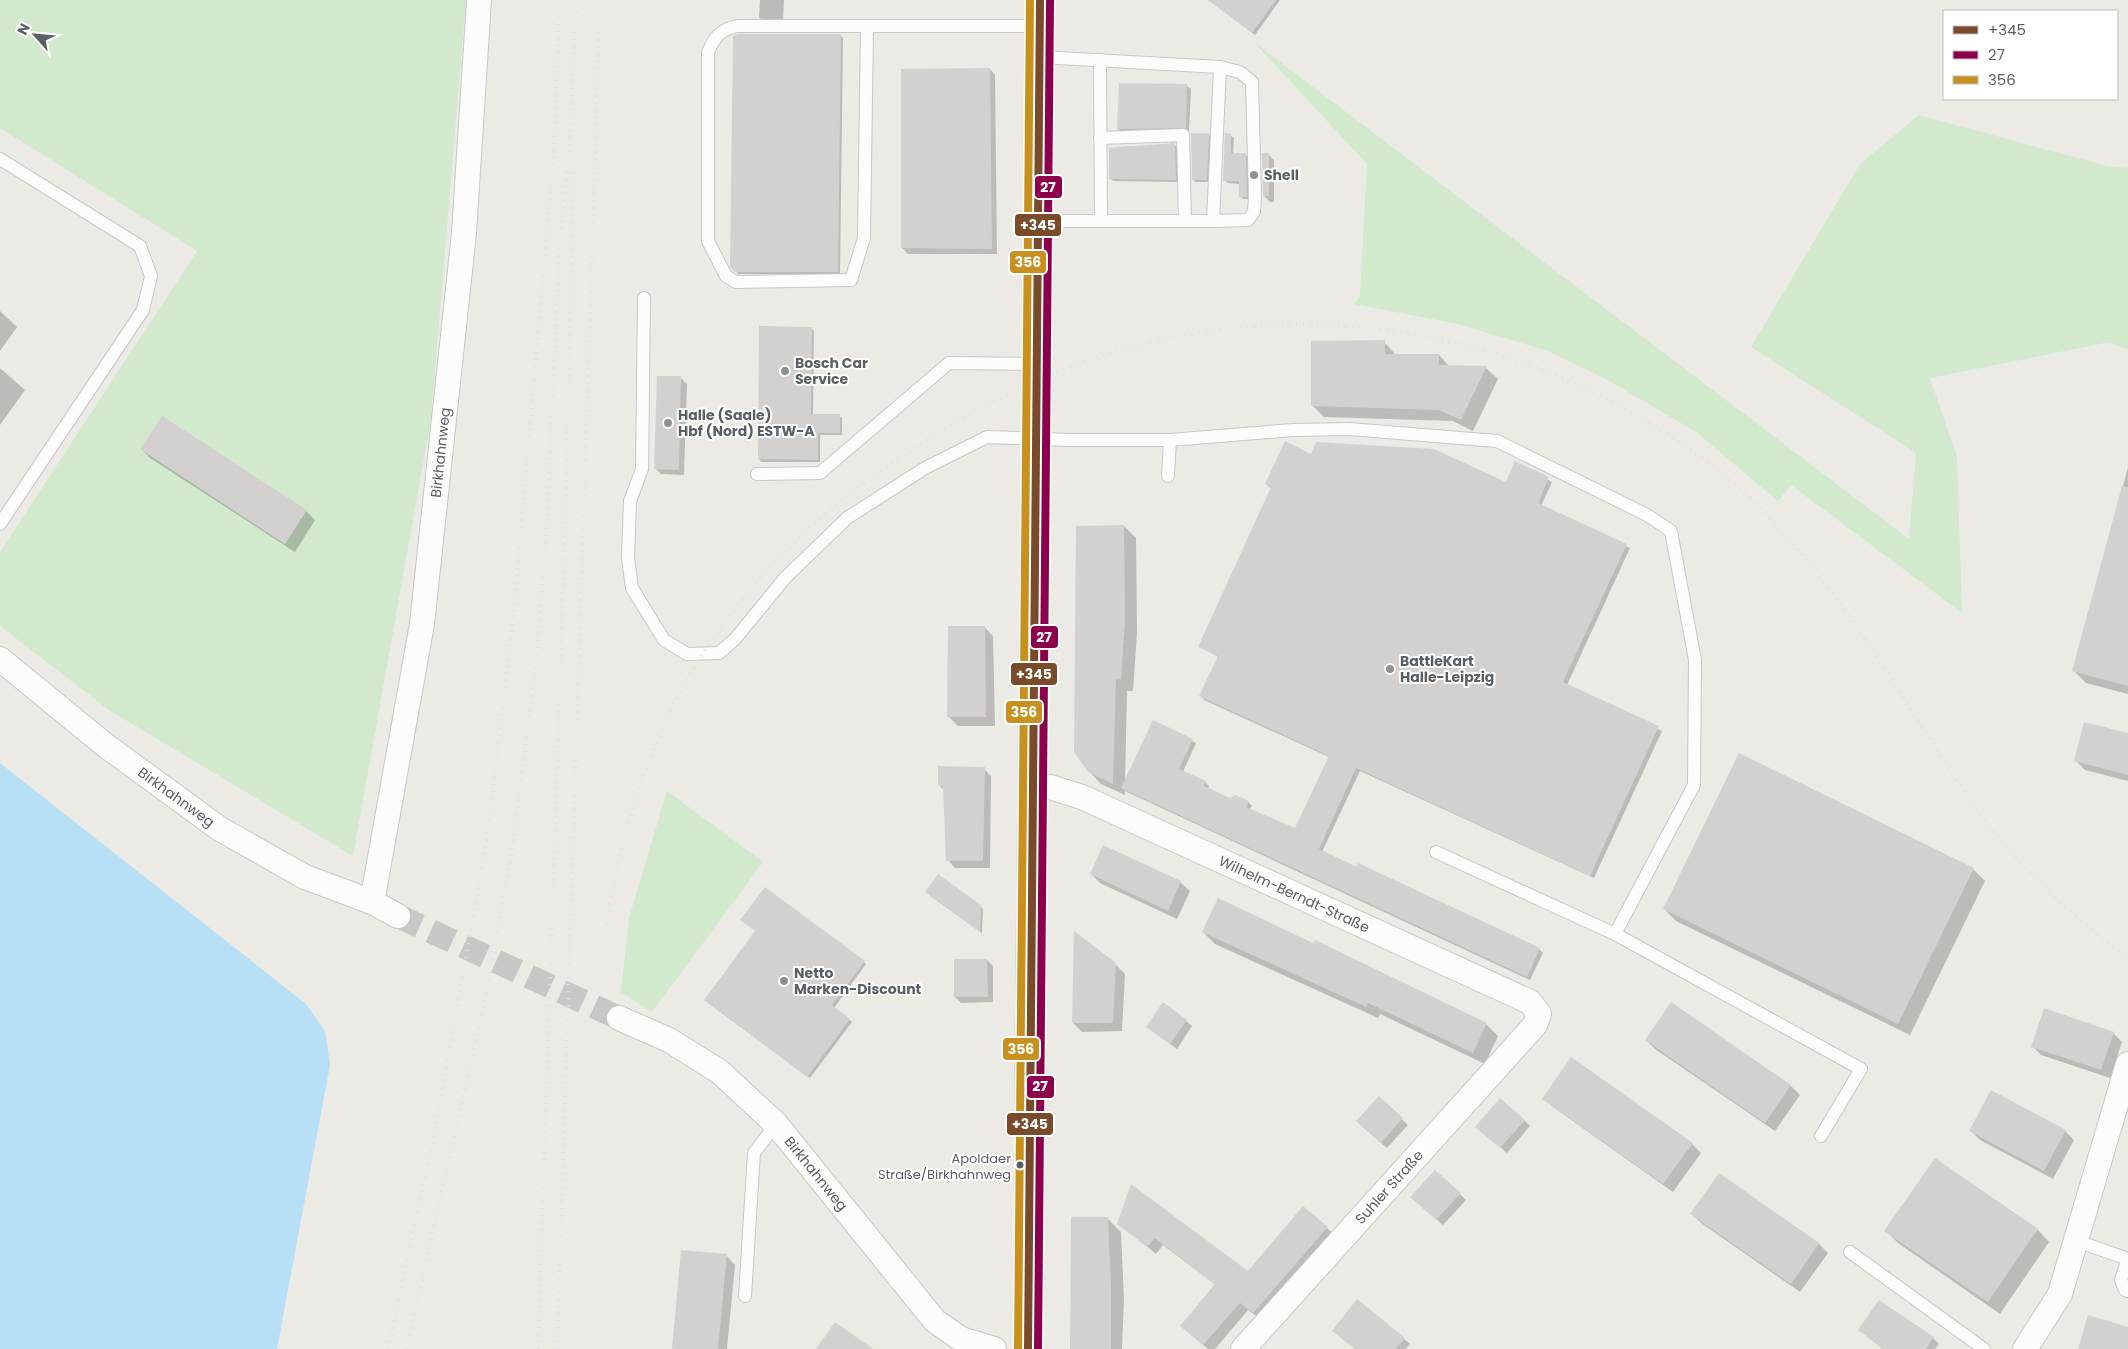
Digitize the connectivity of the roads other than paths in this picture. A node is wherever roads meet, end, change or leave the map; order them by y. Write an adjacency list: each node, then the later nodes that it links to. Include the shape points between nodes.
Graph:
1 (480, 0): 23 (street, Birkhahnweg, via 464,232 422,624)
2 (1040, 13): 3 (lane); 4 (street)
3 (867, 26): 3 (lane, via 737,26 722,30 714,39 708,52 708,241 726,276 736,282 851,280 864,238)
4 (1040, 57): 5 (lane); 9 (street)
5 (1100, 60): 6 (lane); 7 (lane)
6 (1220, 67): 12 (lane); 12 (lane, via 1240,72 1252,82 1255,197 1254,212 1248,220)
7 (1100, 138): 10 (lane); 11 (lane, via 1183,135)
8 (0, 159): 19 (lane, via 140,246 151,276 143,310)
9 (1037, 221): 10 (lane); 14 (street)
10 (1101, 221): 11 (lane)
11 (1185, 221): 12 (lane)
12 (1213, 221)
13 (644, 298): 15 (lane, via 642,469 630,501 628,558 632,588 664,640 687,654 718,653 735,639 785,578 847,518 925,468 986,437)
14 (1035, 364): 15 (street); 17 (lane, via 949,363 820,473)
15 (1036, 439): 16 (lane); 21 (street)
16 (1170, 440): 18 (lane); 25 (lane, via 1349,429 1497,440 1647,515 1671,531 1695,660 1694,784)
17 (757, 474)
18 (1168, 476)
19 (0, 524)
20 (0, 659): 23 (street, Birkhahnweg, via 105,745 220,829 305,877)
21 (1032, 788): 27 (street, Wilhelm-Berndt-Straße, via 1050,787 1082,797 1530,1002 1539,1014); 37 (street)
22 (1436, 852): 25 (lane)
23 (372, 902): 24 (street, Birkhahnweg)
24 (398, 916)
25 (1615, 934): 30 (lane, via 1861,1069)
26 (619, 1018): 29 (street, Birkhahnweg, via 669,1040 720,1072)
27 (1535, 1025): 38 (street, Suhler Straße)
28 (2128, 1064): 31 (street)
29 (776, 1124): 34 (lane, via 754,1153); 36 (street, Birkhahnweg, via 935,1321 961,1339)
30 (1821, 1136)
31 (2076, 1241): 33 (lane, via 2128,1259 2121,1280); 35 (street, via 2060,1294)
32 (1850, 1252): 39 (lane)
33 (2128, 1291)
34 (745, 1296)
35 (2031, 1346)
36 (994, 1349)
37 (1028, 1349)
38 (1243, 1349)
39 (1984, 1349)

